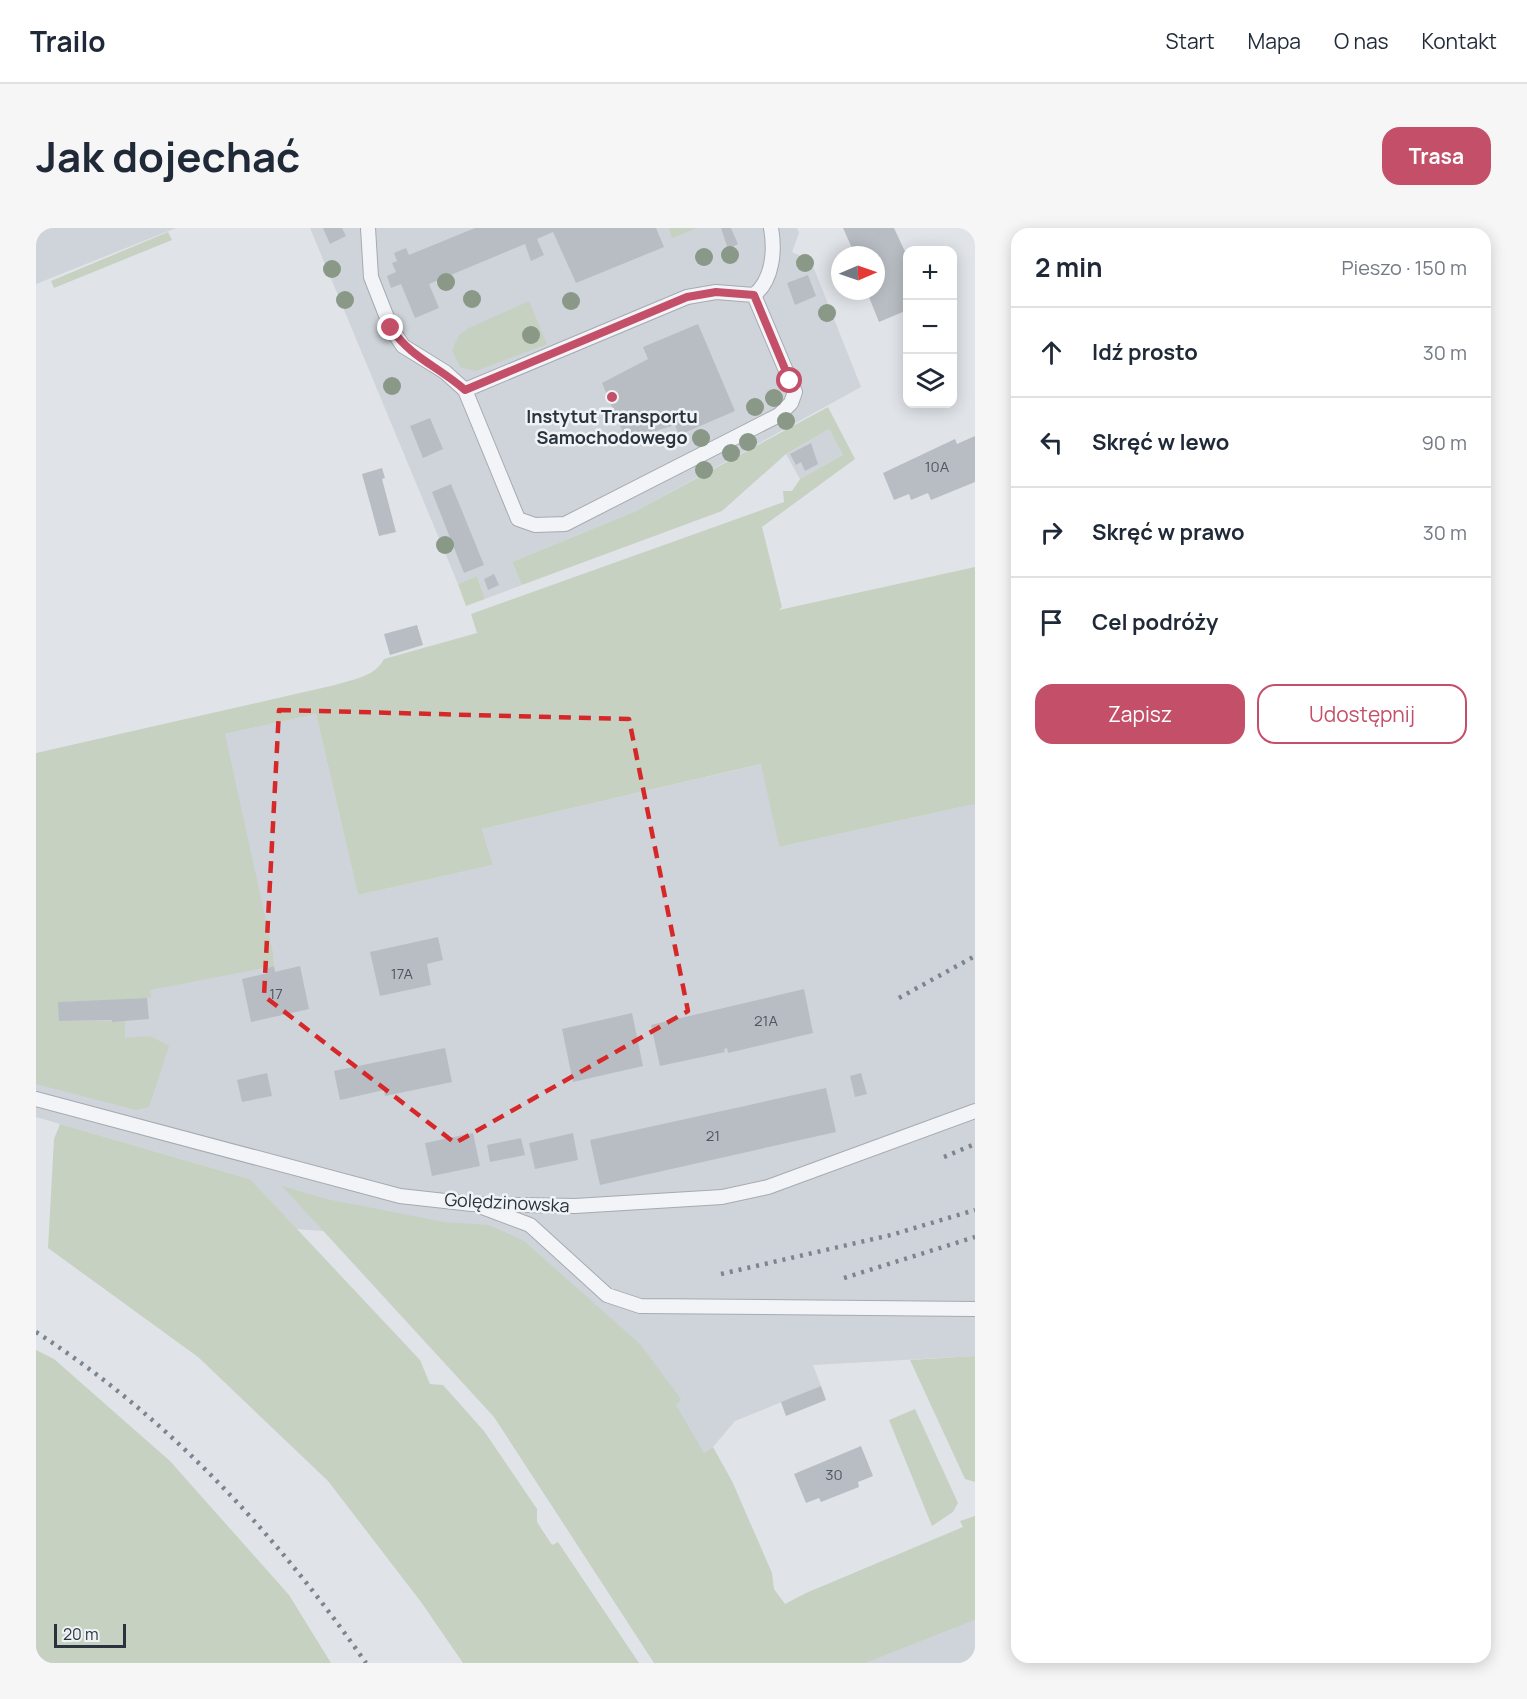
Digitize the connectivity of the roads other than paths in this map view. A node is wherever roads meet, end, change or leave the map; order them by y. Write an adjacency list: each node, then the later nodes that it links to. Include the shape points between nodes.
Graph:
1 (368, 228): 4 (lane, via 371,277 391,328 404,346)
2 (771, 228): 3 (lane, via 770,269 764,285)
3 (754, 295): 4 (lane, via 716,292 687,297); 4 (lane, via 795,392 791,403 779,415 565,524 535,525 518,519)
4 (465, 390)
5 (36, 1099): 7 (lane, Golędzinowska, via 400,1196)
6 (975, 1111): 7 (lane, Golędzinowska, via 768,1187 722,1197 575,1206)
7 (472, 1204): 8 (lane, via 530,1225 607,1295 640,1306)
8 (975, 1309)

